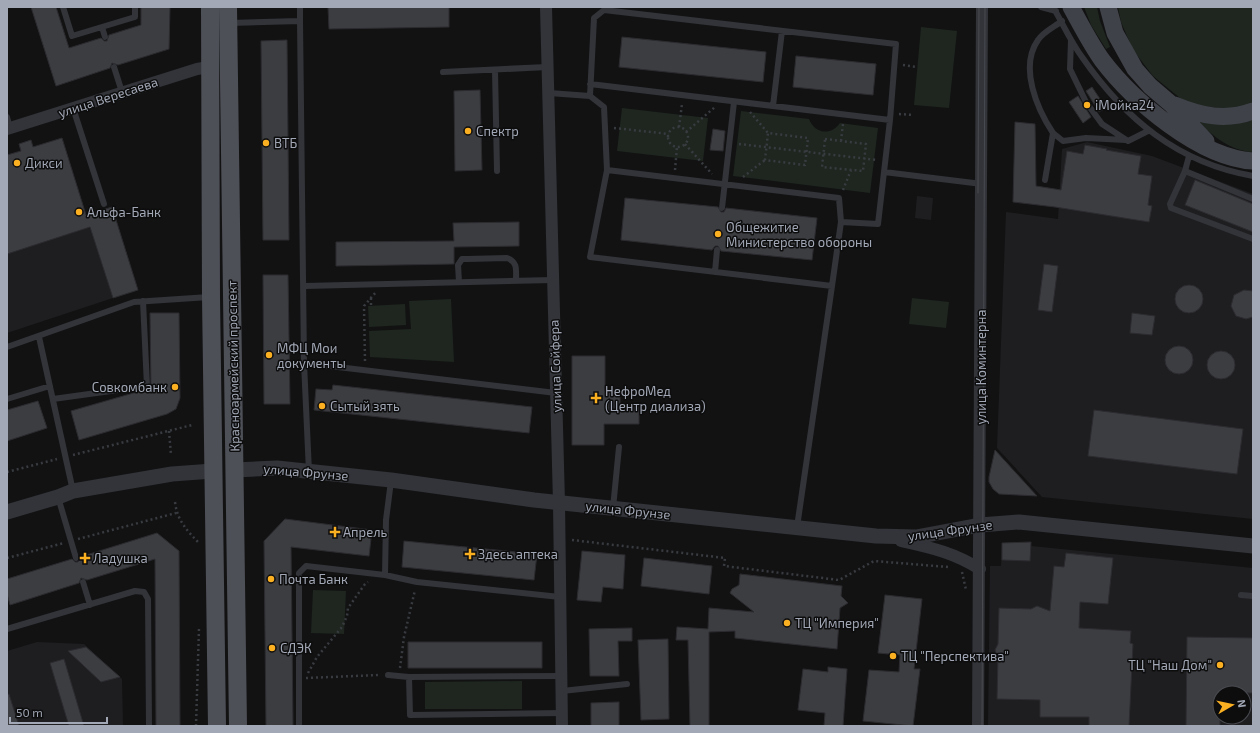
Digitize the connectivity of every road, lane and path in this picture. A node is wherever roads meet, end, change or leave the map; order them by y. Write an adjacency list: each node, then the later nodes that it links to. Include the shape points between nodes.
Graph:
1 (63, 7): 13 (lane, via 72,36)
2 (135, 7): 13 (lane, via 135,17)
3 (210, 7): 19 (main road, Красноармейский проспект)
4 (300, 7): 12 (lane)
5 (546, 7): 20 (street, улица Сойфера)
6 (982, 7): 70 (street, улица Коминтерна)
7 (1041, 7): 9 (lane)
8 (1108, 7): 32 (main road, via 1115,32 1142,78)
9 (1060, 8): 11 (lane); 55 (main road, via 1122,82 1173,126 1197,143)
10 (228, 15): 12 (lane); 103 (main road, Красноармейский проспект)
11 (1062, 21): 16 (lane); 46 (lane, via 1038,40 1032,59 1032,90 1042,117)
12 (300, 22): 84 (lane)
13 (102, 28): 15 (lane)
14 (782, 31): 17 (lane, via 896,44); 24 (lane, via 604,10 594,18); 33 (lane)
15 (105, 37)
16 (1071, 40): 43 (lane, via 1105,88); 48 (lane, via 1070,69 1086,102 1102,124)
17 (894, 64): 21 (path); 36 (lane)
18 (114, 67): 25 (lane)
19 (209, 67): 25 (street, улица Вересаева); 86 (main road, Красноармейский проспект)
20 (547, 67): 22 (lane); 26 (street, улица Сойфера)
21 (917, 67)
22 (495, 70): 23 (lane); 64 (lane)
23 (442, 72)
24 (590, 84): 27 (lane); 28 (lane)
25 (122, 92): 34 (street, улица Вересаева)
26 (549, 93): 27 (lane); 80 (street, улица Сойфера)
27 (590, 96): 41 (lane, via 604,107)
28 (683, 96): 29 (lane); 42 (path)
29 (723, 100): 30 (lane); 44 (path)
30 (734, 102): 31 (lane); 50 (lane)
31 (741, 102): 33 (lane); 45 (path)
32 (1171, 104): 35 (main road, via 1189,111 1219,117 1234,117); 55 (main road)
33 (773, 106): 37 (lane)
34 (73, 108): 40 (street, улица Вересаева); 74 (lane)
35 (1253, 111)
36 (890, 113): 38 (path); 39 (lane)
37 (844, 115): 39 (lane); 49 (path)
38 (913, 115)
39 (890, 120): 60 (lane)
40 (8, 125)
41 (605, 127): 47 (path); 62 (lane)
42 (679, 127): 44 (path); 47 (path, via 671,130)
43 (1148, 131): 48 (lane); 57 (lane)
44 (686, 132): 51 (path, via 688,140)
45 (768, 133): 53 (path); 54 (path, via 808,138)
46 (1053, 133): 48 (lane, via 1063,141 1086,138); 69 (lane)
47 (669, 134): 52 (path, via 670,142)
48 (1128, 140)
49 (841, 141): 56 (path, via 825,139); 58 (path, via 866,144)
50 (730, 143): 53 (path); 71 (lane)
51 (685, 144): 52 (path); 71 (path)
52 (677, 147): 68 (path)
53 (766, 147): 54 (path); 59 (path)
54 (806, 152): 56 (path); 59 (path, via 805,165)
55 (1217, 152): 61 (main road, via 1240,160)
56 (824, 154): 58 (path); 63 (path, via 822,167)
57 (1189, 156): 65 (lane); 67 (lane, via 1220,168)
58 (865, 158): 60 (path); 63 (path, via 863,171)
59 (765, 160): 71 (path)
60 (885, 161): 66 (lane)
61 (1253, 161)
62 (607, 170): 68 (lane); 79 (lane, via 590,257)
63 (851, 170): 72 (path)
64 (497, 171)
65 (1185, 171): 73 (lane); 77 (lane, via 1170,204 1171,208)
66 (884, 172): 70 (lane); 76 (lane, via 878,224)
67 (1253, 176)
68 (674, 178): 71 (lane)
69 (1045, 180)
70 (982, 184): 115 (street, улица Коминтерна)
71 (726, 185): 72 (lane); 75 (lane)
72 (839, 198): 76 (lane)
73 (1253, 199)
74 (104, 204)
75 (722, 208)
76 (840, 222): 85 (lane)
77 (1253, 240)
78 (717, 250): 79 (lane)
79 (715, 272): 85 (lane)
80 (553, 280): 81 (lane); 95 (street, улица Сойфера)
81 (516, 281): 82 (lane); 82 (lane, via 516,265 513,260 507,258 462,259 458,265)
82 (459, 282): 83 (lane)
83 (383, 284): 84 (lane); 87 (path)
84 (305, 286): 92 (lane)
85 (832, 286): 116 (lane)
86 (211, 297): 88 (lane); 104 (main road, Красноармейский проспект)
87 (371, 298): 89 (path); 93 (path, via 364,306)
88 (143, 302): 90 (lane, via 134,302); 97 (lane, via 147,386)
89 (371, 306)
90 (39, 336): 91 (lane); 94 (lane)
91 (7, 347)
92 (304, 363): 93 (lane); 106 (lane)
93 (365, 372): 95 (lane)
94 (50, 386): 96 (lane); 97 (lane)
95 (556, 393): 111 (street, улица Сойфера)
96 (7, 399)
97 (53, 400): 102 (lane)
98 (192, 425): 99 (path)
99 (169, 431): 101 (path); 102 (path)
100 (619, 447): 112 (lane)
101 (171, 455)
102 (65, 457): 105 (path); 108 (lane)
103 (235, 470): 104 (main road, улица Фрунзе); 106 (street, улица Фрунзе, via 278,468); 148 (main road, Красноармейский проспект)
104 (213, 471): 108 (street, улица Фрунзе, via 172,474); 147 (main road, Красноармейский проспект)
105 (7, 472)
106 (309, 472): 107 (street, улица Фрунзе)
107 (391, 480): 111 (street, улица Фрунзе); 127 (lane, via 386,520)
108 (73, 491): 109 (street, улица Фрунзе)
109 (58, 497): 113 (street, улица Фрунзе); 119 (lane)
110 (175, 502): 114 (path)
111 (559, 502): 112 (street, улица Фрунзе); 133 (street, улица Сойфера)
112 (613, 508): 116 (street, улица Фрунзе)
113 (7, 512)
114 (176, 513): 119 (path); 120 (path, via 185,529)
115 (980, 524): 117 (street, улица Фрунзе, via 916,537); 121 (street, улица Фрунзе, via 1019,522); 126 (street, улица Коминтерна)
116 (797, 527): 117 (street, улица Фрунзе)
117 (876, 536): 126 (street, via 933,548 961,558)
118 (565, 539): 124 (path, via 725,558 724,566 839,580 874,561)
119 (70, 541): 122 (path); 123 (lane)
120 (201, 545)
121 (1253, 546)
122 (7, 558)
123 (76, 558)
124 (953, 568)
125 (961, 568): 130 (path)
126 (980, 570): 151 (street, улица Коминтерна)
127 (385, 575): 129 (lane); 139 (path, via 365,584 348,608 342,628 302,679); 149 (lane, via 306,566 299,573)
128 (83, 582): 134 (lane)
129 (417, 582): 133 (lane); 137 (path, via 404,637)
130 (966, 591)
131 (1241, 595): 132 (lane)
132 (1253, 596)
133 (560, 597): 140 (street, улица Сойфера)
134 (90, 605): 136 (lane); 145 (lane, via 134,591 144,592 148,599)
135 (199, 624): 146 (path)
136 (7, 629)
137 (400, 674): 138 (lane); 141 (lane)
138 (388, 675)
139 (375, 676)
140 (561, 676): 141 (lane); 143 (street, улица Сойфера)
141 (409, 677): 144 (lane, via 410,715)
142 (626, 684): 143 (lane)
143 (562, 692): 144 (street, улица Сойфера)
144 (562, 713): 150 (street, улица Сойфера)
145 (149, 726)
146 (196, 726)
147 (217, 726)
148 (238, 726)
149 (299, 726)
150 (562, 726)
151 (978, 726)

